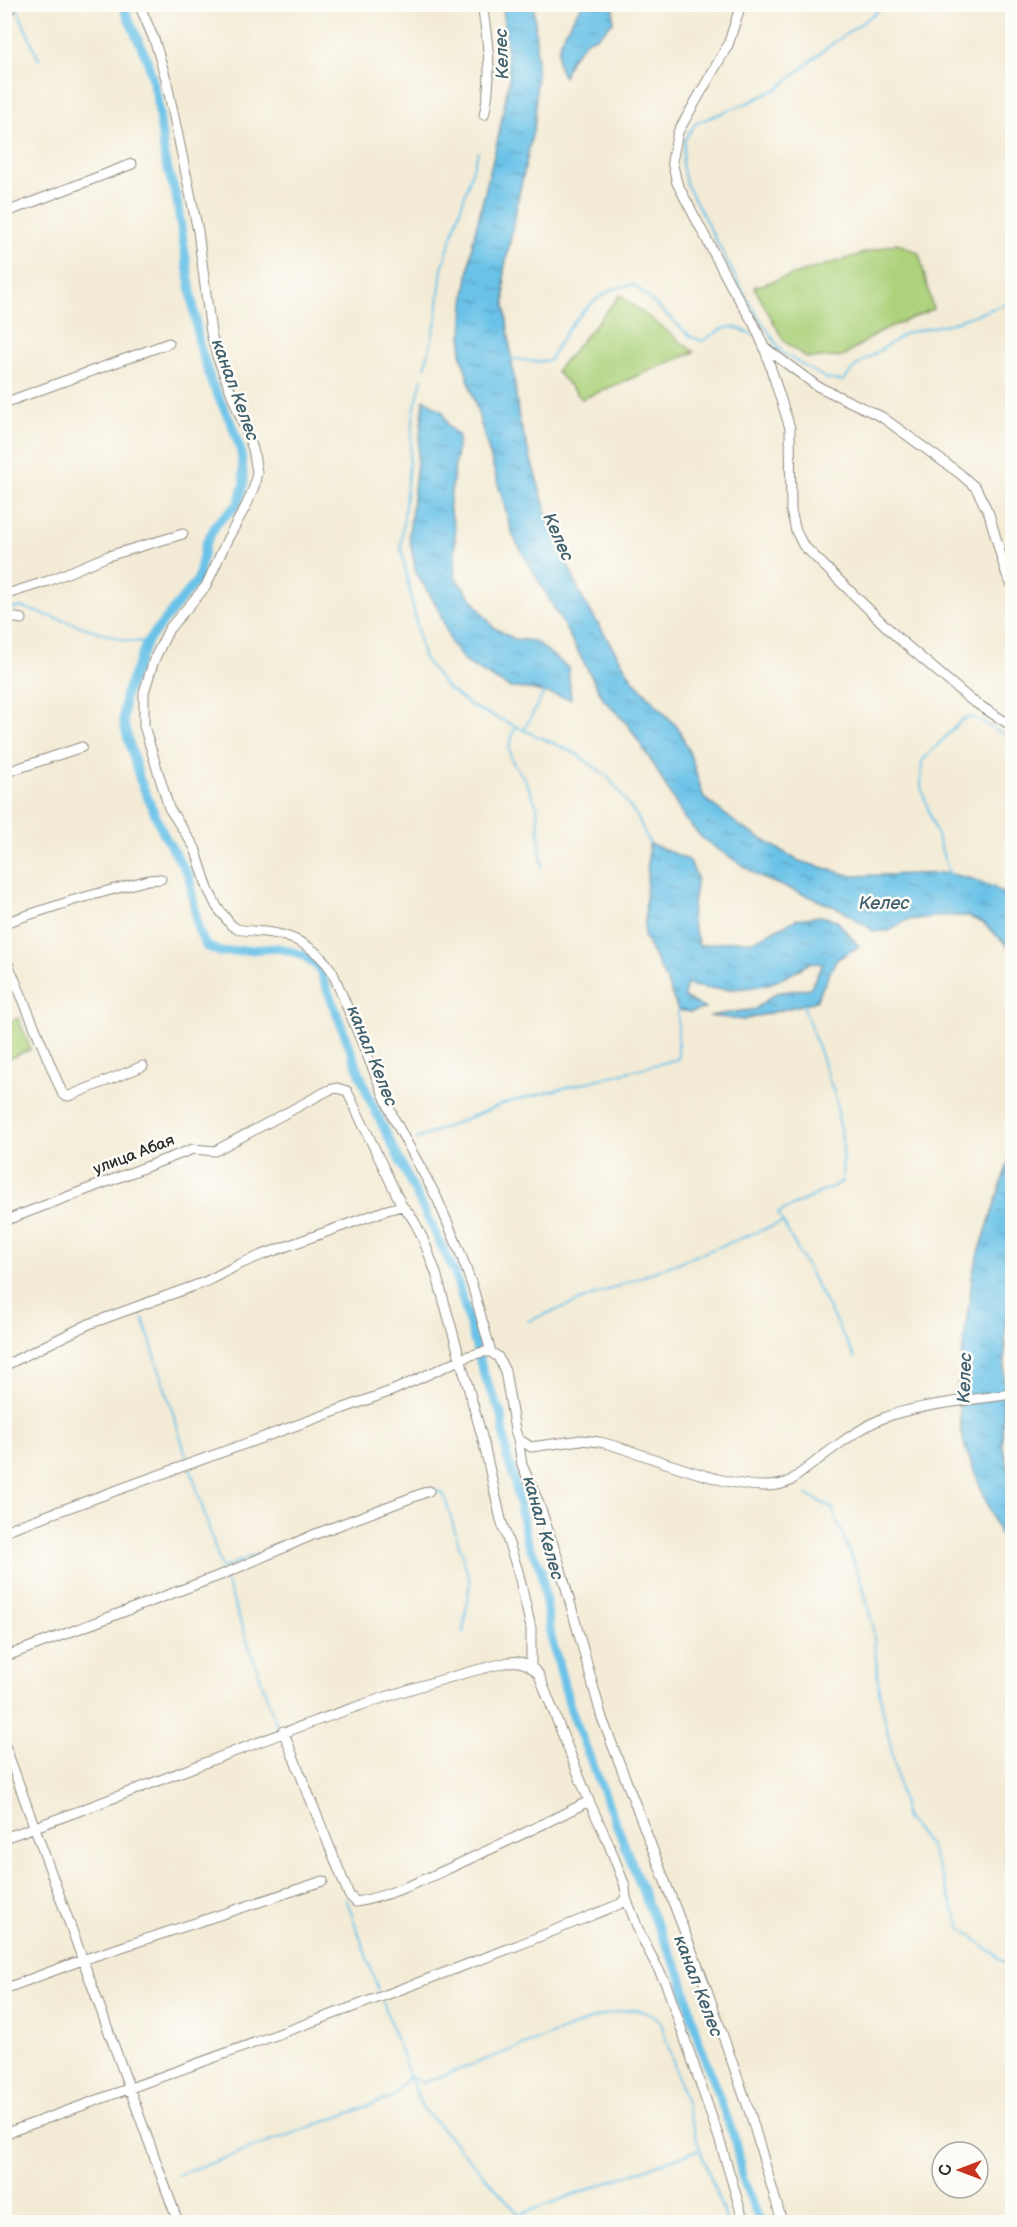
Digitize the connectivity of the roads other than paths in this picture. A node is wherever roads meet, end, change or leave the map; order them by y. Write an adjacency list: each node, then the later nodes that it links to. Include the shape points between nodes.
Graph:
1 (139, 4): 25 (street, via 166,79 198,231 211,333 253,449 257,472 247,504 206,586 169,629 154,660 144,692 144,726 169,808 195,848 217,907 237,929 287,935 297,940 320,956 332,971 394,1119 437,1198 460,1252 473,1288)
2 (482, 4): 4 (street, via 489,53 489,93)
3 (741, 4): 8 (street, via 728,45 678,132 672,161 677,183)
4 (484, 116)
5 (132, 164): 6 (street)
6 (4, 213)
7 (169, 344): 9 (street)
8 (764, 347): 11 (street, via 817,386 882,417 959,473 976,488); 16 (street, via 790,428 791,511 803,544 898,638 971,700)
9 (4, 403)
10 (183, 534): 13 (street, via 108,556)
11 (1008, 557): 12 (street, via 1006,573)
12 (1012, 585)
13 (4, 595)
14 (4, 616): 15 (street)
15 (22, 619)
16 (1012, 726)
17 (82, 747): 18 (street)
18 (4, 773)
19 (161, 879): 20 (street, via 74,900)
20 (4, 923)
21 (4, 954): 22 (street, via 63,1095)
22 (143, 1066)
23 (402, 1206): 24 (street, улица Абая, via 349,1093 337,1088 214,1151 193,1149); 26 (street, via 426,1247); 27 (street, via 240,1263 205,1282 89,1324)
24 (4, 1221)
25 (487, 1352): 26 (street); 29 (street, via 498,1357 505,1371)
26 (464, 1358): 31 (street, via 393,1390); 33 (street, via 501,1520 531,1628)
27 (4, 1366)
28 (1012, 1394): 29 (street, via 884,1418 790,1482 768,1488 707,1476 600,1442 581,1440 531,1447)
29 (518, 1438): 47 (street, via 522,1465 558,1559 602,1718 707,1990 751,2116)
30 (429, 1491): 32 (street)
31 (4, 1531)
32 (4, 1657)
33 (531, 1666): 34 (street, via 513,1661 447,1677); 36 (street, via 539,1675)
34 (280, 1733): 36 (street, via 349,1895 356,1902 424,1879); 37 (street)
35 (4, 1743): 37 (street)
36 (589, 1801): 40 (street, via 626,1886)
37 (35, 1828): 38 (street); 41 (street)
38 (4, 1838)
39 (322, 1881): 41 (street)
40 (626, 1898): 43 (street, via 620,1904 516,1946); 46 (street, via 672,2003)
41 (82, 1960): 42 (street); 43 (street)
42 (4, 1989)
43 (129, 2089): 44 (street); 45 (street)
44 (4, 2134)
45 (178, 2223)
46 (744, 2223)
47 (782, 2223)

